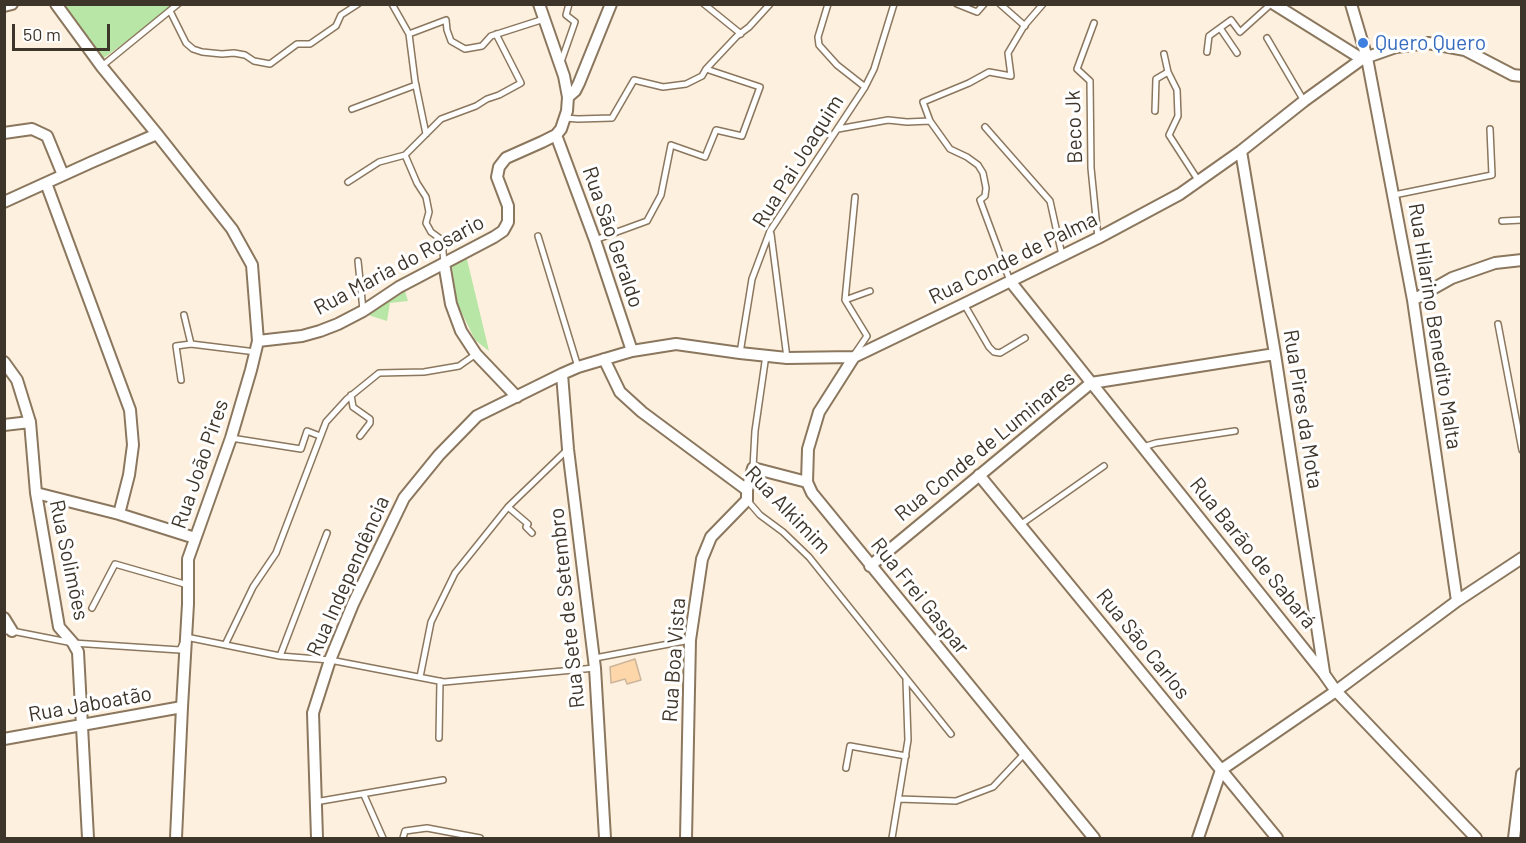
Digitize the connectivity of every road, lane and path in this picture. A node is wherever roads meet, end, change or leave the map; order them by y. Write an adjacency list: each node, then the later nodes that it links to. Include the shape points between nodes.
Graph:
1 (12, 4): 19 (street)
2 (56, 4): 34 (street, Rua João Pires)
3 (178, 4): 20 (lane)
4 (358, 4): 20 (lane, via 310,44 297,44 270,64 234,53 193,49)
5 (392, 4): 25 (lane)
6 (539, 4): 21 (street)
7 (569, 4): 33 (lane, via 566,15 575,22)
8 (611, 4): 40 (street, via 579,83)
9 (704, 4): 27 (lane)
10 (770, 4): 27 (lane)
11 (828, 4): 39 (lane, via 819,45)
12 (894, 4): 39 (lane, Rua Pai Joaquim)
13 (957, 4): 14 (lane, via 977,12)
14 (984, 4)
15 (1000, 4): 23 (lane)
16 (1043, 4): 23 (lane)
17 (1272, 4): 24 (lane, via 1240,32 1231,20); 32 (street)
18 (1352, 4): 32 (street, Rua Hilarino Benedito Malta)
19 (4, 6)
20 (170, 11): 34 (lane)
21 (544, 20): 26 (lane); 33 (street)
22 (1094, 22): 66 (lane, Beco Jk, via 1077,69 1090,81 1091,168)
23 (1025, 26): 45 (lane, via 1008,53 1011,76 989,72 923,102)
24 (1220, 28): 29 (lane, via 1209,36); 30 (lane)
25 (409, 34): 26 (lane, via 446,20 451,41 465,49 482,46); 38 (lane)
26 (496, 34): 51 (lane, via 521,83 441,119)
27 (741, 34): 35 (lane)
28 (1267, 38): 41 (lane)
29 (1207, 52)
30 (1237, 53)
31 (1164, 54): 36 (lane)
32 (1365, 59): 37 (street, Rua Conde de Palma, via 1396,47 1428,43 1465,51); 41 (street, Rua Conde de Palma); 59 (street, Rua Hilarino Benedito Malta)
33 (560, 63): 40 (street)
34 (102, 67): 50 (street, Rua João Pires)
35 (706, 69): 44 (lane, via 702,76 686,84 663,87 634,80 612,118); 67 (lane, via 760,87 742,136 716,130 705,157 671,145 661,195 647,221)
36 (1168, 72): 43 (lane, via 1156,79); 56 (lane, via 1177,90 1178,116 1169,135)
37 (1521, 76)
38 (416, 85): 42 (lane); 51 (lane)
39 (865, 87): 47 (lane, Rua Pai Joaquim)
40 (568, 97): 44 (street)
41 (1304, 101): 53 (street, Rua Conde de Palma)
42 (352, 109)
43 (1155, 111)
44 (565, 118): 52 (street)
45 (930, 121): 47 (lane, via 888,120); 72 (lane, via 950,149 967,156 983,173 986,188 980,200)
46 (985, 127): 68 (lane, via 1050,201)
47 (838, 129): 64 (lane, Rua Pai Joaquim)
48 (1490, 129): 59 (lane, via 1492,175)
49 (4, 133): 55 (street, via 32,129 47,136)
50 (157, 134): 55 (street); 82 (street, Rua João Pires, via 232,229 252,265)
51 (426, 134): 54 (lane)
52 (556, 135): 67 (street, Rua São Geraldo); 71 (street, Rua Maria do Rosario, via 506,158 499,167 497,177 508,206 508,222 503,231)
53 (1240, 151): 56 (street, Rua Conde de Palma); 86 (street, Rua Pires da Mota)
54 (405, 155): 57 (lane, via 380,162); 71 (lane, via 426,197 426,223 442,240)
55 (63, 175): 58 (street)
56 (1198, 180): 66 (street, Rua Conde de Palma, via 1180,194)
57 (348, 182)
58 (46, 183): 61 (street); 114 (street, via 130,411 133,445)
59 (1394, 195): 75 (street, Rua Hilarino Benedito Malta)
60 (855, 197): 74 (lane)
61 (4, 202)
62 (1521, 220): 63 (lane)
63 (1502, 221)
64 (770, 231): 84 (lane, Rua Pai Joaquim, via 752,279); 89 (lane)
65 (538, 236): 92 (lane)
66 (1098, 238): 68 (street, Rua Conde de Palma)
67 (595, 240): 83 (street, Rua São Geraldo)
68 (1062, 255): 72 (street, Rua Conde de Palma)
69 (1521, 260): 75 (street, via 1452,278)
70 (358, 261): 77 (lane)
71 (444, 263): 77 (street, Rua Maria do Rosario); 85 (street, via 452,304)
72 (1010, 281): 76 (street, Rua Conde de Palma); 95 (street, Rua Barão de Sabará)
73 (870, 291): 74 (lane)
74 (844, 300): 88 (lane, via 867,336)
75 (1413, 300): 122 (street, Rua Hilarino Benedito Malta)
76 (964, 304): 80 (lane, via 994,352); 88 (street, Rua Conde de Palma)
77 (363, 311): 82 (street, Rua Maria do Rosario, via 320,331)
78 (184, 315): 81 (lane)
79 (1498, 324): 106 (lane)
80 (1025, 338)
81 (191, 344): 82 (lane); 94 (lane, via 176,346)
82 (257, 347): 103 (street, Rua João Pires)
83 (632, 351): 84 (street, Rua Conde de Palma, via 676,344); 90 (street, Rua Independência)
84 (740, 353): 87 (street, Rua Conde de Palma)
85 (476, 354): 96 (lane, via 459,366 379,373); 97 (street)
86 (1275, 354): 95 (street, Rua Conde de Luminares); 133 (street, Rua Pires da Mota)
87 (766, 355): 89 (street, Rua Conde de Palma); 108 (lane)
88 (854, 357): 89 (street, Rua Conde de Palma); 110 (street, via 819,412 808,449)
89 (787, 358)
90 (604, 359): 92 (street, Rua Independência); 112 (street, Rua Alkimim, via 620,392)
91 (4, 362): 98 (street, Rua Solimões, via 17,380)
92 (578, 367): 93 (street, Rua Independência)
93 (562, 374): 97 (street, Rua Independência); 105 (street, Rua Sete de Setembro)
94 (181, 380)
95 (1091, 383): 104 (street, Rua Barão de Sabará); 109 (street, Rua Conde de Luminares)
96 (351, 395): 101 (lane, via 326,422); 102 (lane, via 352,407 370,419)
97 (517, 397): 131 (street, Rua Independência, via 477,416 404,498)
98 (30, 422): 99 (street); 111 (street, Rua Solimões)
99 (4, 425)
100 (1235, 431): 104 (lane)
101 (320, 436): 103 (lane, via 307,431 301,449); 129 (lane, via 276,553 253,587)
102 (360, 436)
103 (231, 438): 118 (street, Rua João Pires)
104 (1143, 447): 133 (street, Rua Barão de Sabará)
105 (568, 449): 113 (lane); 132 (street, Rua Sete de Setembro)
106 (1521, 450)
107 (1104, 466): 115 (lane)
108 (753, 468): 110 (street); 112 (street)
109 (979, 475): 115 (street, Rua São Carlos); 120 (street, Rua Conde de Luminares)
110 (807, 482): 120 (street, Rua Frei Gaspar, via 812,494)
111 (36, 493): 114 (street); 128 (street, Rua Solimões, via 59,627)
112 (747, 495): 127 (street, Rua Boa Vista, via 711,537 702,559); 135 (lane, Rua Alkimim, via 760,515 809,557)
113 (508, 507): 117 (lane, via 528,524 526,527); 134 (lane, via 456,573 431,622)
114 (119, 514): 118 (street)
115 (1020, 525): 146 (street, Rua São Carlos)
116 (327, 533): 130 (lane)
117 (532, 533)
118 (195, 538): 121 (street, Rua João Pires, via 188,559)
119 (1521, 558): 122 (street)
120 (870, 566): 143 (street, Rua Frei Gaspar)
121 (188, 585): 123 (lane, via 115,564); 126 (street, Rua João Pires)
122 (1457, 601): 137 (street)
123 (92, 609)
124 (4, 618): 125 (street)
125 (8, 631): 128 (lane)
126 (186, 637): 128 (lane, via 180,650); 129 (lane); 138 (street, Rua João Pires)
127 (690, 640): 132 (lane); 159 (street, Rua Boa Vista)
128 (73, 643): 139 (street, Rua Solimões, via 78,652)
129 (225, 645): 130 (lane)
130 (280, 656): 131 (lane)
131 (330, 660): 134 (lane); 151 (street, Rua Independência, via 313,713)
132 (595, 663): 136 (lane); 158 (street, Rua Sete de Setembro)
133 (1324, 674): 137 (street, Rua Barão de Sabará)
134 (420, 677): 136 (lane)
135 (906, 680): 140 (lane, Rua Alkimim); 144 (lane)
136 (440, 681): 141 (lane)
137 (1336, 691): 146 (street); 164 (street, Rua Barão de Sabará)
138 (182, 707): 139 (street, Rua Jaboatão); 153 (street, Rua João Pires)
139 (83, 724): 142 (street, Rua Jaboatão); 152 (street, Rua Solimões)
140 (951, 734)
141 (439, 738)
142 (4, 739)
143 (1024, 754): 150 (lane, via 993,787 956,801); 161 (street, Rua Frei Gaspar)
144 (906, 756): 145 (lane, via 850,746); 150 (lane)
145 (846, 768)
146 (1221, 770): 162 (street); 163 (street, Rua São Carlos)
147 (1521, 774): 165 (street)
148 (443, 780): 149 (lane)
149 (363, 795): 151 (lane); 155 (lane)
150 (899, 799): 160 (lane)
151 (315, 802): 154 (street, Rua Independência)
152 (88, 838)
153 (176, 838)
154 (317, 838)
155 (383, 838)
156 (403, 838): 157 (lane, via 405,831 427,828)
157 (480, 838)
158 (605, 838)
159 (686, 838)
160 (892, 838)
161 (1094, 838)
162 (1198, 838)
163 (1276, 838)
164 (1476, 838)
165 (1514, 838)

